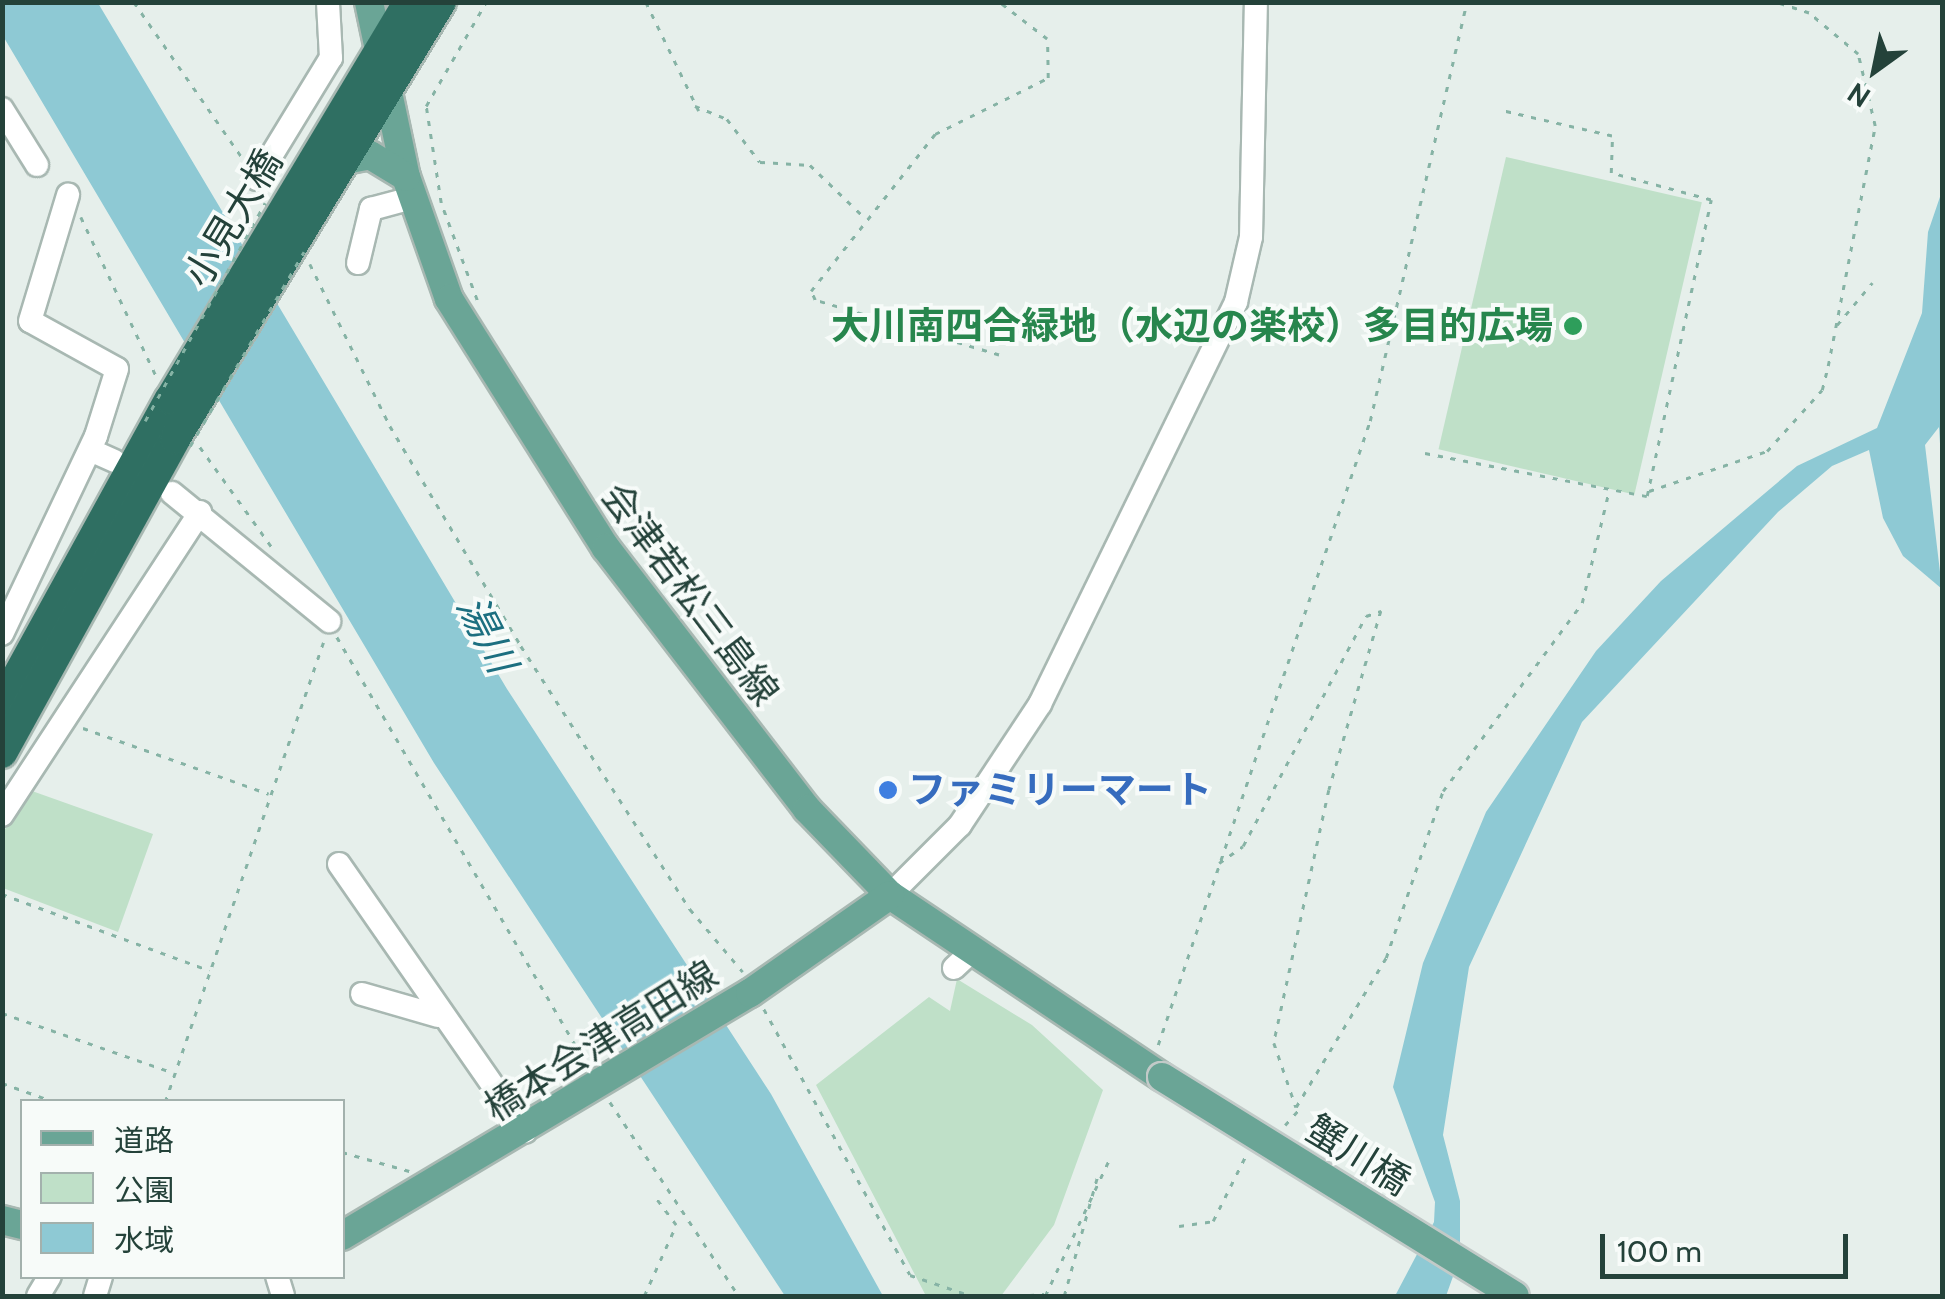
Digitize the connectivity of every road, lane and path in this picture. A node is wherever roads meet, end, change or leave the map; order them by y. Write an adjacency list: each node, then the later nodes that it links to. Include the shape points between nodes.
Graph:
1 (134, 2): 20 (path)
2 (328, 2): 20 (street, via 330,58)
3 (369, 2): 12 (main road, 会津若松三島線)
4 (409, 2): 12 (highway, 小見大橋)
5 (441, 2): 13 (highway, 小見大橋)
6 (486, 2): 27 (path, via 426,106 434,175)
7 (646, 2): 14 (path)
8 (999, 2): 23 (path, via 1047,39 1048,78 935,134 887,202)
9 (1256, 2): 50 (street, via 1251,237 1236,302 1040,704 960,825)
10 (1466, 2): 47 (path, via 1370,421)
11 (1776, 2): 28 (path, via 1809,13 1858,54 1869,90 1874,151)
12 (379, 49): 13 (main road, 会津若松三島線); 24 (highway, 小見大橋)
13 (386, 84): 18 (highway, 小見大橋); 21 (main road, 会津若松三島線)
14 (696, 106): 16 (path); 23 (path, via 727,119 760,162 810,165)
15 (2, 109): 19 (street)
16 (699, 111)
17 (1504, 111): 35 (path, via 1612,136 1611,173 1711,200)
18 (345, 160): 21 (main road, via 370,155); 24 (highway, 小見大橋)
19 (38, 165)
20 (257, 179)
21 (409, 188): 25 (street, via 371,209); 50 (main road, 会津若松三島線, via 449,300 547,466 807,809)
22 (68, 196): 30 (path); 32 (street, via 30,321 117,369)
23 (864, 217): 29 (path, via 811,291 815,300)
24 (289, 228): 30 (highway, 小見大橋); 31 (highway, 小見大橋); 31 (path, bridge); 31 (path, bridge); 52 (path, via 390,426 521,646 690,910)
25 (358, 263)
26 (1872, 283): 28 (path)
27 (478, 302)
28 (1836, 326): 35 (path, via 1822,390 1767,451)
29 (999, 354)
30 (170, 399): 31 (highway, 小見大橋)
31 (173, 434): 39 (path); 42 (highway); 44 (highway)
32 (90, 450): 34 (street); 41 (street)
33 (1426, 453): 37 (path)
34 (115, 461)
35 (1648, 492): 37 (path, via 1644,500)
36 (172, 493): 38 (street)
37 (1608, 494): 62 (path, via 1582,603 1443,791 1386,958)
38 (200, 512): 40 (street); 43 (street)
39 (285, 564)
40 (326, 632): 45 (path); 59 (path, via 558,1001)
41 (3, 633)
42 (2, 704)
43 (68, 723): 45 (path); 46 (street)
44 (2, 753)
45 (270, 795): 51 (path)
46 (2, 816)
47 (1218, 863): 56 (path); 62 (path, via 1243,846 1366,616 1380,611 1329,790 1274,1043 1286,1091)
48 (339, 864): 55 (street)
49 (2, 894): 51 (path)
50 (890, 895): 52 (main road, 橋本会津高田線); 56 (main road, 会津若松三島線, via 961,962)
51 (210, 970): 57 (path)
52 (753, 991): 59 (main road, 橋本会津高田線); 75 (path, via 804,1096 910,1275)
53 (362, 994): 55 (street)
54 (2, 1014): 57 (path)
55 (438, 1016): 64 (street)
56 (1157, 1067): 79 (main road, 蟹川橋, bridge)
57 (175, 1073): 61 (path)
58 (2, 1083): 60 (path)
59 (600, 1084): 64 (main road, 橋本会津高田線); 74 (path)
60 (47, 1099)
61 (166, 1099)
62 (1303, 1104): 63 (path, via 1294,1122)
63 (1271, 1130)
64 (525, 1132): 72 (main road, 橋本会津高田線)
65 (1251, 1147): 71 (path, via 1214,1220)
66 (345, 1153): 68 (path)
67 (1111, 1156): 69 (path)
68 (410, 1172)
69 (1098, 1172): 77 (path); 78 (path)
70 (654, 1196): 73 (path, via 676,1225)
71 (1180, 1226)
72 (345, 1234)
73 (644, 1296)
74 (739, 1296)
75 (972, 1296)
76 (1016, 1296): 77 (path)
77 (1045, 1296)
78 (1064, 1296)
79 (1514, 1296)

